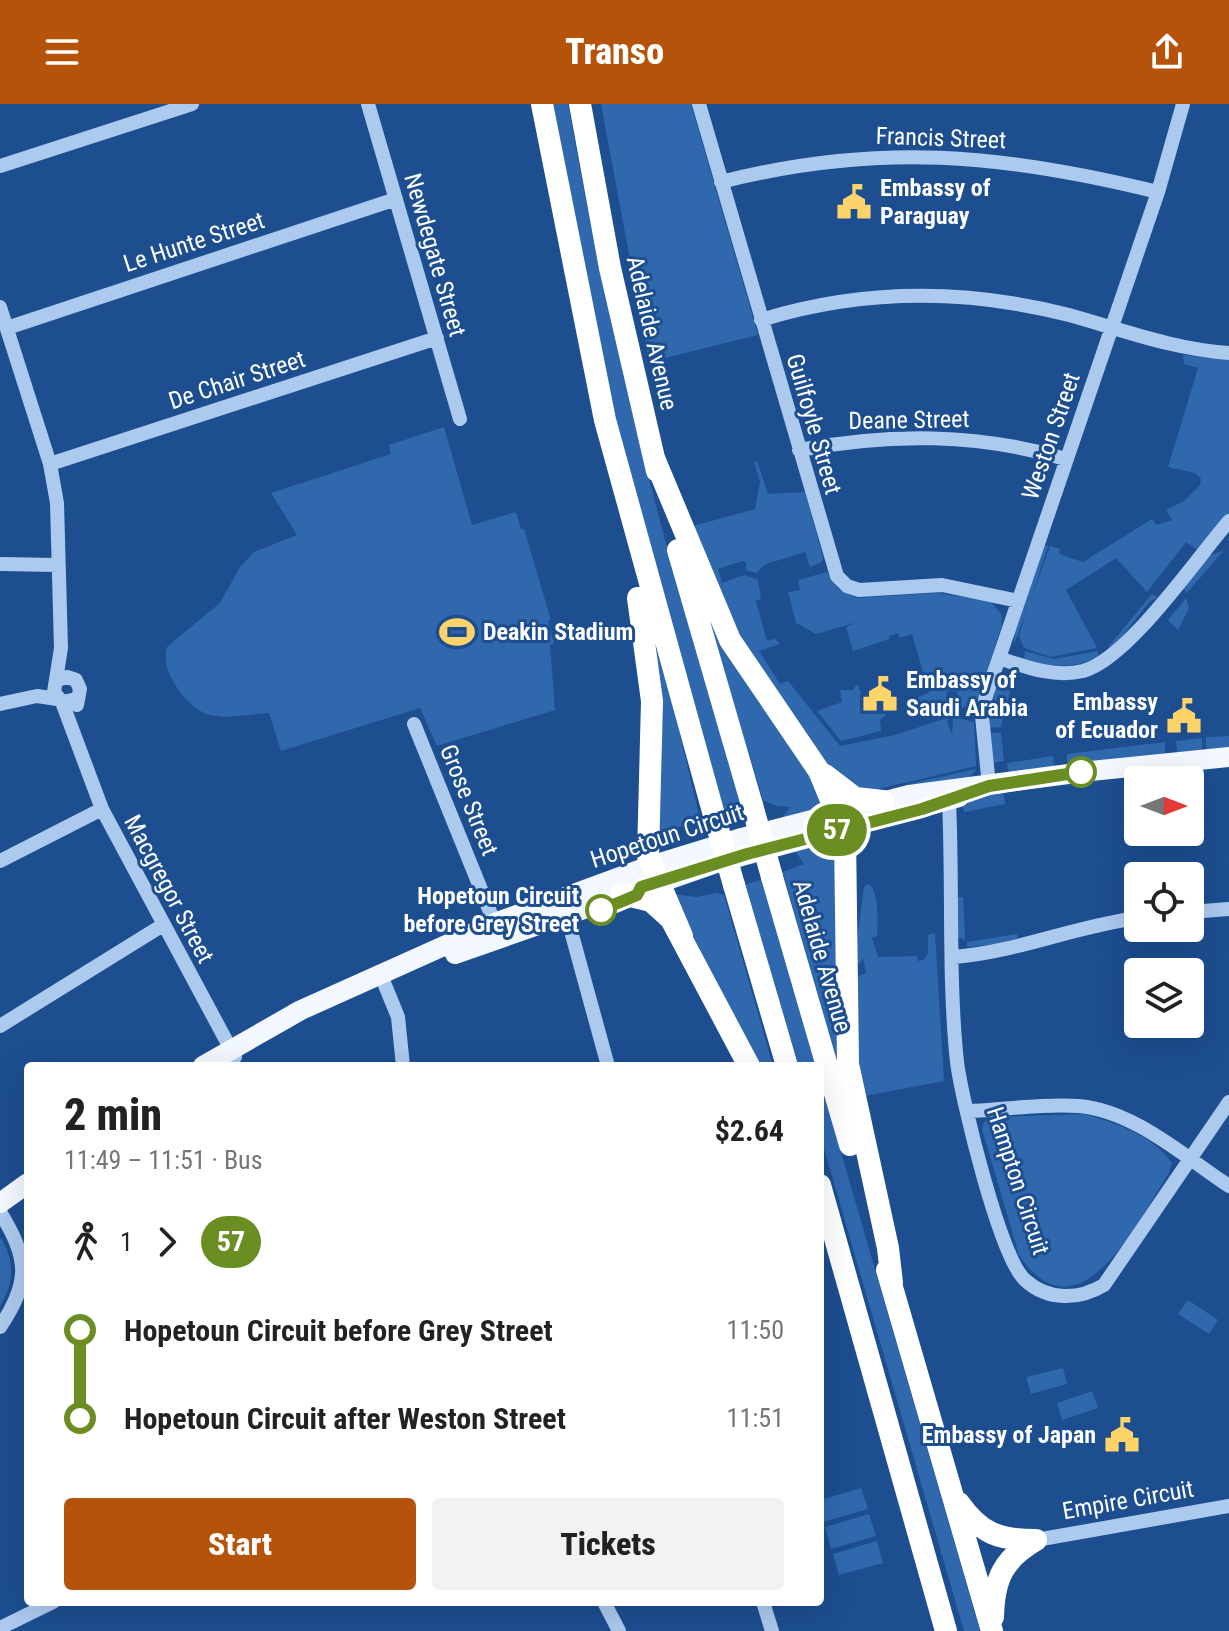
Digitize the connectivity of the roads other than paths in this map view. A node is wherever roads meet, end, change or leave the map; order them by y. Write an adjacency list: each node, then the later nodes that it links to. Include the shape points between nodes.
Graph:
1 (192, 104): 8 (street)
2 (368, 104): 12 (street, Newdegate Street)
3 (534, 104): 9 (highway)
4 (542, 104): 9 (highway)
5 (583, 104): 22 (highway, Adelaide Avenue, via 613,280)
6 (699, 104): 10 (street, Guilfoyle Street)
7 (1183, 104): 11 (street, Weston Street)
8 (0, 166)
9 (554, 168): 20 (highway)
10 (721, 182): 11 (street, Francis Street, via 854,157 955,156 1089,174); 14 (street, Guilfoyle Street)
11 (1158, 192): 16 (street, Weston Street)
12 (396, 199): 15 (street, Le Hunte Street); 17 (street, Newdegate Street)
13 (0, 307): 15 (street)
14 (761, 320): 16 (street, via 847,300 923,295 1024,305); 21 (street, Guilfoyle Street)
15 (7, 328): 24 (street)
16 (1112, 329): 18 (street, via 1164,345); 23 (street, Weston Street)
17 (437, 338): 19 (street, Newdegate Street); 24 (street, De Chair Street)
18 (1229, 353)
19 (460, 419)
20 (605, 420): 44 (highway, via 650,671 646,843); 60 (highway, bridge)
21 (799, 450): 23 (street, Deane Street, via 867,438 949,437); 29 (street, Guilfoyle Street, via 828,554 847,586 873,590 942,585)
22 (654, 458): 37 (highway, via 730,640); 70 (highway, Adelaide Avenue, bridge)
23 (1066, 459): 29 (street, Weston Street)
24 (50, 464): 28 (street)
25 (1229, 521): 26 (street)
26 (1223, 539): 30 (street, via 1119,650 1094,667 1071,673 1043,671)
27 (0, 564): 28 (street)
28 (58, 565): 31 (street)
29 (1018, 601): 30 (street, Weston Street)
30 (999, 658): 38 (street, Weston Street, via 982,716)
31 (61, 680): 32 (street); 33 (street); 33 (street, via 80,686)
32 (37, 696): 33 (street); 34 (street)
33 (65, 700): 41 (street, Macgregor Street)
34 (0, 704)
35 (414, 724): 51 (street, Grose Street)
36 (1229, 757): 38 (main road, Hopetoun Circuit)
37 (811, 759): 40 (highway, via 851,796); 42 (highway)
38 (989, 786): 39 (main road, Hopetoun Circuit)
39 (948, 796): 40 (main road, Hopetoun Circuit); 42 (main road, Hopetoun Circuit); 53 (street, Hampton Circuit)
40 (883, 801): 42 (main road, Hopetoun Circuit)
41 (102, 809): 43 (street); 50 (street, Macgregor Street)
42 (840, 821): 44 (main road, Hopetoun Circuit); 70 (highway, via 848,853 848,1064)
43 (1, 858)
44 (655, 874): 45 (main road, Hopetoun Circuit); 46 (main road, Hopetoun Circuit); 52 (highway)
45 (622, 894): 46 (main road, Hopetoun Circuit); 52 (highway, via 657,905)
46 (564, 905): 51 (main road, Hopetoun Circuit); 58 (street)
47 (1229, 909): 48 (street)
48 (1204, 911)
49 (1124, 921): 53 (street, via 1007,951)
50 (163, 925): 55 (street); 56 (street, Macgregor Street)
51 (498, 930): 54 (main road, Hopetoun Circuit)
52 (682, 936): 59 (highway)
53 (954, 957): 62 (street, Hampton Circuit, via 957,1064)
54 (383, 978): 56 (main road, Hopetoun Circuit); 57 (street, via 398,1017)
55 (0, 1026)
56 (229, 1057)
57 (403, 1062)
58 (607, 1062)
59 (747, 1062)
60 (786, 1062)
61 (1229, 1102): 63 (street, Hampton Circuit)
62 (968, 1111): 63 (street, via 1079,1106 1102,1111 1146,1131); 63 (street, Hampton Circuit, via 1006,1247 1023,1278 1047,1294 1076,1296 1104,1285)
63 (1191, 1161): 65 (street)
64 (24, 1186): 67 (main road)
65 (1229, 1186)
66 (824, 1200): 71 (highway)
67 (0, 1203)
68 (0, 1212): 72 (street, via 17,1241 22,1281 17,1302)
69 (824, 1238): 71 (highway)
70 (892, 1283): 73 (highway, Adelaide Avenue)
71 (856, 1319): 82 (highway)
72 (0, 1327)
73 (951, 1492): 75 (highway, via 989,1534); 83 (highway, Adelaide Avenue)
74 (1229, 1506): 75 (street, Empire Circuit)
75 (1036, 1540): 83 (highway, via 1000,1571)
76 (45, 1606): 79 (street)
77 (606, 1606): 81 (street)
78 (764, 1606): 80 (street)
79 (0, 1628)
80 (767, 1629)
81 (619, 1631)
82 (946, 1631)
83 (992, 1631)

